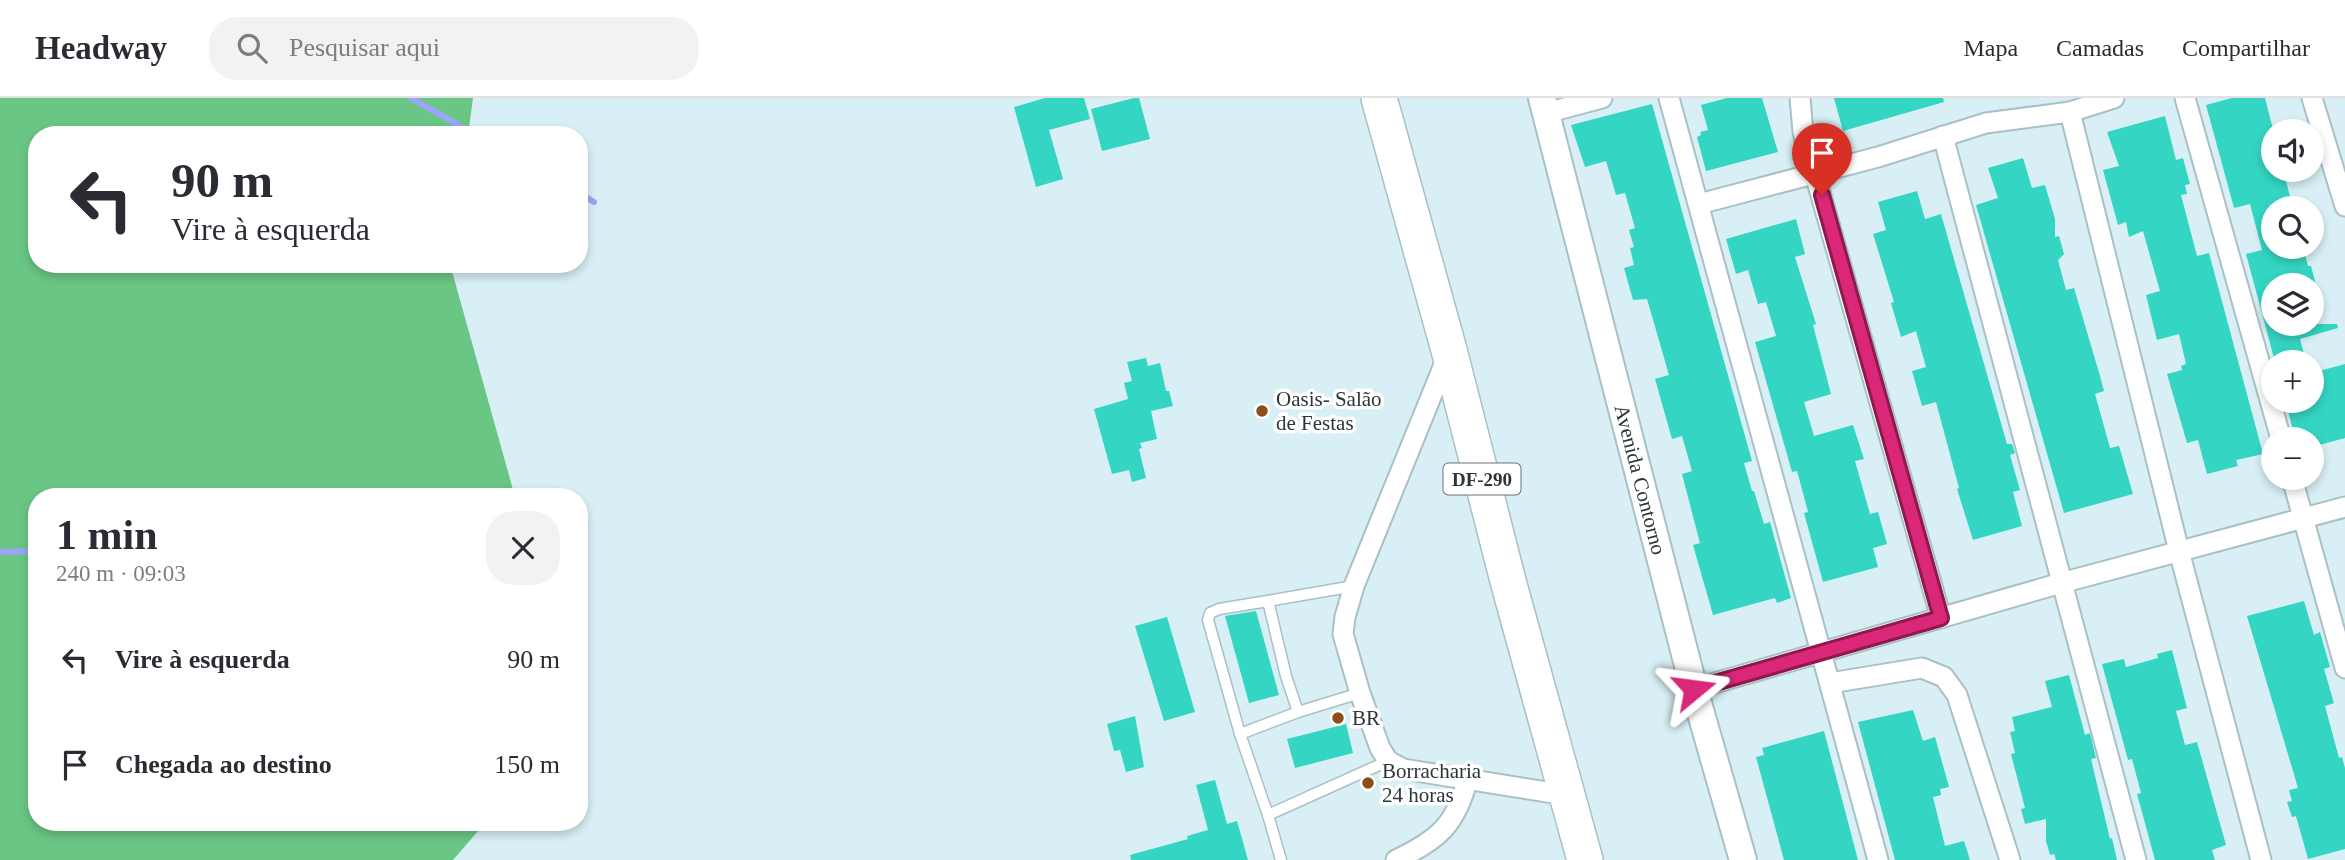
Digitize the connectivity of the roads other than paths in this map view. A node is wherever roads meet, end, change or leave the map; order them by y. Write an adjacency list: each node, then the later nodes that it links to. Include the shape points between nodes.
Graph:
1 (1379, 98): 14 (highway, DF-290)
2 (1602, 98): 8 (street)
3 (1669, 98): 12 (street)
4 (1800, 98): 11 (street, via 1803,132)
5 (2114, 98): 9 (street)
6 (2185, 98): 15 (street)
7 (2312, 98): 13 (street)
8 (1558, 104): 27 (street, Avenida Contorno)
9 (2070, 112): 10 (street, via 1986,123); 19 (street)
10 (1943, 135): 11 (street); 20 (street)
11 (1816, 173): 12 (street); 23 (street)
12 (1699, 204): 24 (street)
13 (2345, 206)
14 (1449, 350): 21 (street); 33 (highway, DF-290)
15 (2278, 427)
16 (2295, 490): 18 (street)
17 (2345, 507): 18 (street)
18 (2303, 518): 19 (street); 25 (street)
19 (2179, 551): 20 (street); 42 (street)
20 (2061, 583): 23 (street); 41 (street)
21 (1354, 586): 22 (lane); 28 (street, via 1343,634)
22 (1268, 601): 29 (lane); 30 (lane, via 1219,608 1208,620)
23 (1941, 618): 24 (street)
24 (1822, 652): 26 (street); 27 (street)
25 (2345, 668)
26 (1830, 683): 39 (street); 40 (street, via 1922,668 1944,677 1957,695)
27 (1694, 689): 35 (street, Avenida Contorno)
28 (1360, 693): 29 (lane); 31 (street)
29 (1298, 712): 30 (lane)
30 (1240, 734): 34 (lane)
31 (1388, 761): 32 (street, via 1403,769); 34 (lane)
32 (1468, 778): 33 (street); 37 (street, via 1448,827 1431,842)
33 (1566, 795): 38 (highway, DF-290)
34 (1268, 815): 36 (lane)
35 (1741, 858)
36 (1281, 860)
37 (1396, 860)
38 (1585, 860)
39 (1878, 860)
40 (2010, 860)
41 (2136, 860)
42 (2261, 860)

